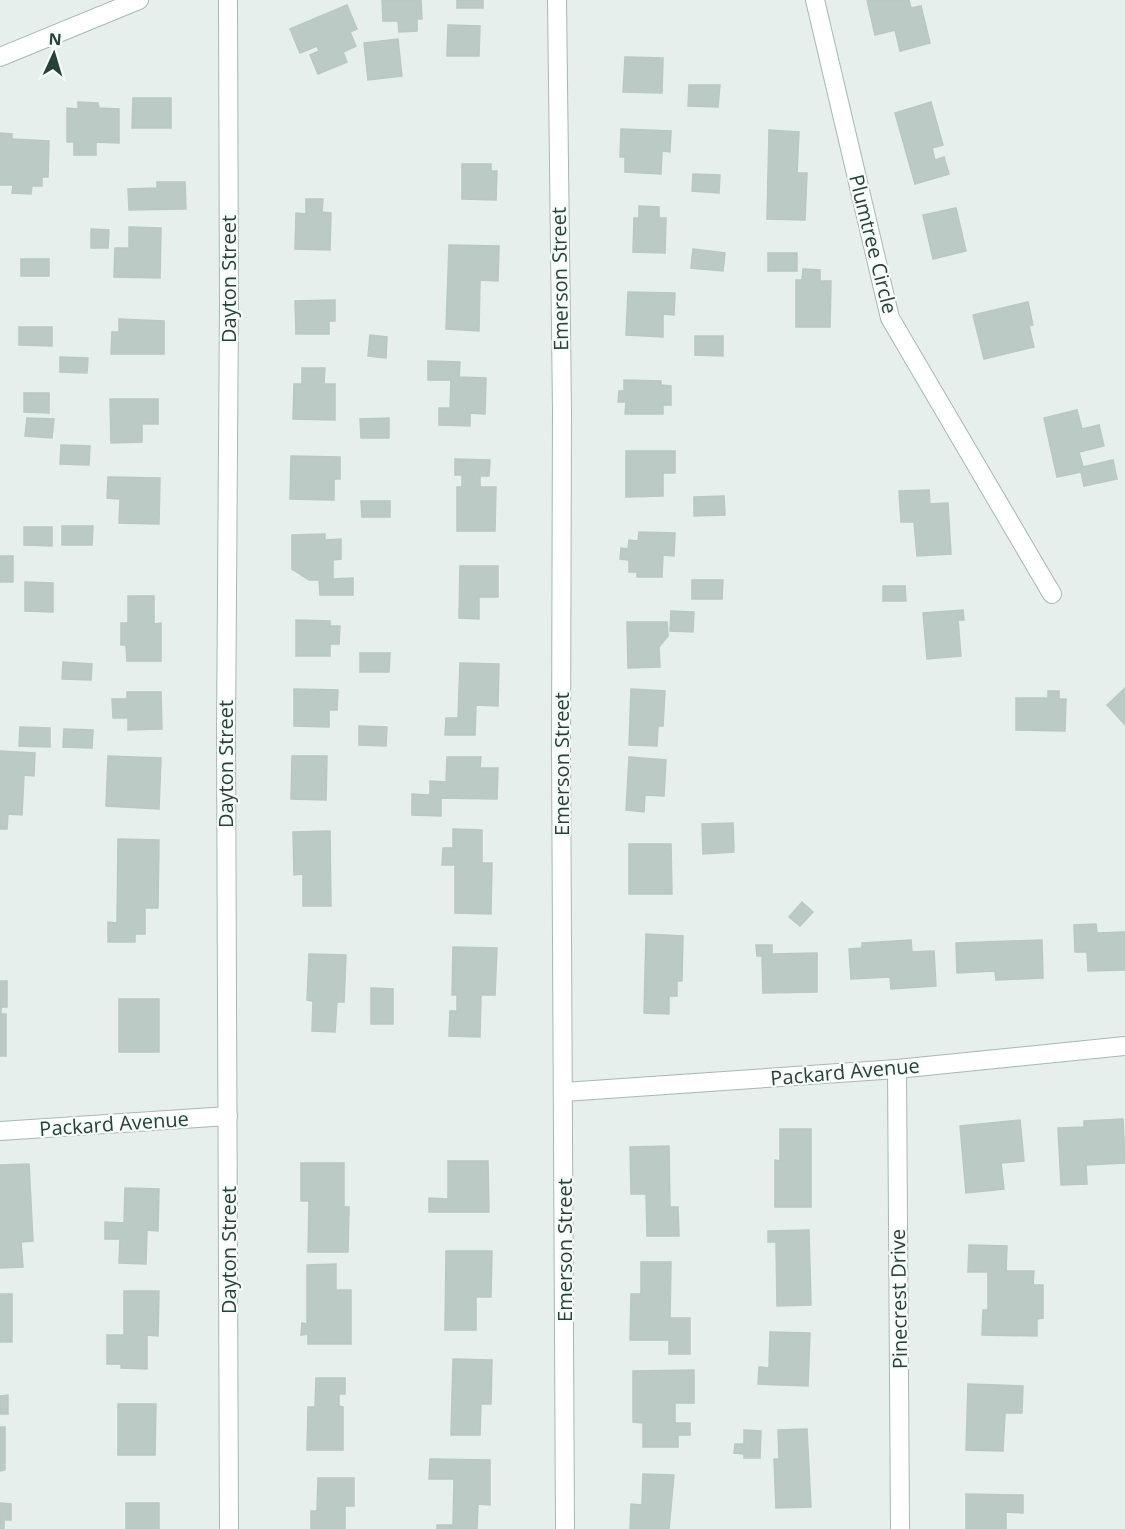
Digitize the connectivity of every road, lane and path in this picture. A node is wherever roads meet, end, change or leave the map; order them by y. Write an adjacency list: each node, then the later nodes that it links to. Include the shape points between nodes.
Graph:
1 (139, 0): 5 (street)
2 (228, 0): 10 (street, Dayton Street)
3 (557, 0): 9 (street, Emerson Street)
4 (815, 0): 6 (street, Plumtree Circle, via 890,318)
5 (0, 57)
6 (1052, 594)
7 (1125, 1046): 8 (street, Packard Avenue)
8 (897, 1069): 9 (street, Packard Avenue); 14 (street, Pinecrest Drive)
9 (564, 1092): 13 (street, Emerson Street)
10 (228, 1116): 11 (street, Packard Avenue); 12 (street, Dayton Street)
11 (0, 1131)
12 (230, 1529)
13 (566, 1529)
14 (900, 1529)

